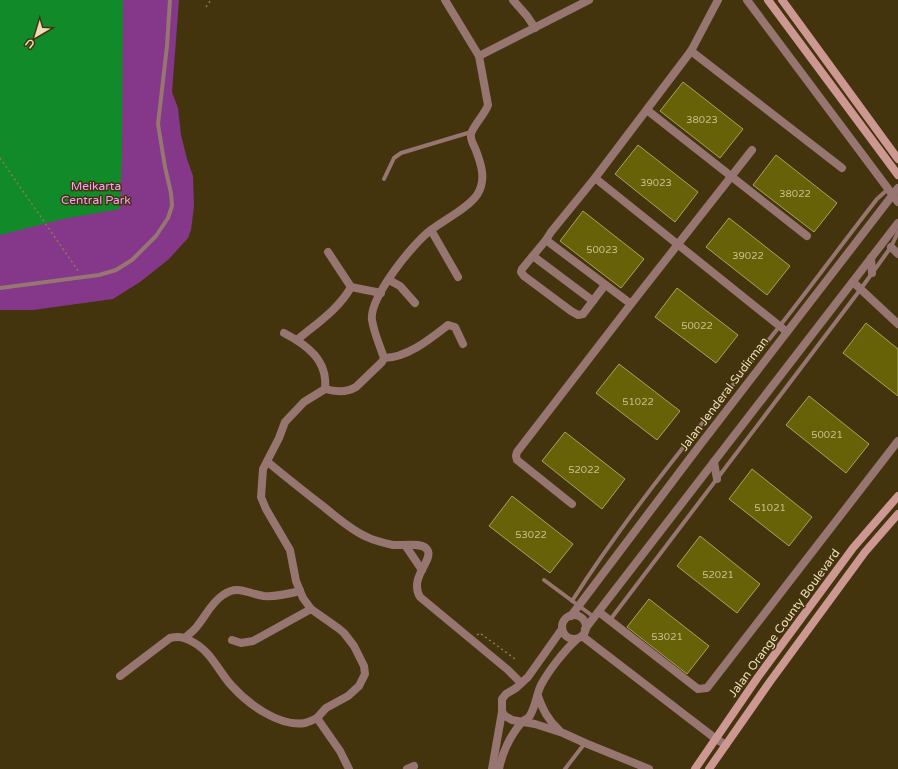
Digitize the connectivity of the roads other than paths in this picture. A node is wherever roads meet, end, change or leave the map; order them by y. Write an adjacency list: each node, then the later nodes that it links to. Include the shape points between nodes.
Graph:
1 (170, 0): 40 (lane, via 158,124 171,193 172,206 168,218 156,236 132,260 116,270 80,278)
2 (445, 0): 11 (street)
3 (513, 0): 9 (street)
4 (589, 0): 9 (street)
5 (718, 0): 10 (street)
6 (746, 0): 22 (street)
7 (768, 0): 18 (main road)
8 (782, 0): 15 (main road)
9 (535, 28): 11 (street)
10 (692, 51): 12 (street); 16 (street)
11 (479, 56): 13 (street, via 488,105)
12 (647, 110): 17 (street); 19 (street)
13 (471, 132): 20 (lane, via 401,153 394,158); 24 (street, via 482,167 482,186 469,203)
14 (752, 150): 17 (street)
15 (898, 159)
16 (842, 168)
17 (731, 176): 26 (street); 28 (street)
18 (898, 176)
19 (595, 178): 27 (street); 28 (street)
20 (384, 179)
21 (898, 188): 22 (street, Jalan Jenderal Sudirman)
22 (893, 196): 47 (lane, via 877,199); 48 (street, Jalan Jenderal Sudirman)
23 (898, 223): 33 (street)
24 (431, 230): 35 (street); 36 (street, via 396,267)
25 (898, 232): 29 (lane)
26 (807, 236)
27 (546, 240): 32 (street); 38 (street)
28 (678, 245): 45 (street); 47 (street)
29 (892, 247): 31 (street); 34 (lane)
30 (328, 252): 39 (street)
31 (898, 254)
32 (533, 256): 43 (street); 43 (street, via 522,269 524,276 578,315 583,314)
33 (871, 258): 34 (street); 37 (street)
34 (872, 273): 41 (lane)
35 (458, 277)
36 (389, 280): 42 (street); 44 (street, via 400,286)
37 (853, 282): 41 (street); 55 (street)
38 (605, 285): 43 (street); 45 (street)
39 (351, 287): 42 (street); 50 (street, via 337,306)
40 (0, 288)
41 (860, 290): 46 (street); 57 (lane)
42 (381, 293): 52 (street, via 372,320)
43 (593, 301)
44 (415, 303)
45 (631, 304): 59 (street, via 517,452 517,460)
46 (898, 324)
47 (780, 326): 48 (street); 65 (lane, via 669,466 596,564)
48 (787, 332): 65 (street, Jalan Jenderal Sudirman)
49 (284, 333): 50 (street)
50 (297, 340): 53 (street, via 322,364 326,379)
51 (463, 344): 52 (street, via 455,328 448,325 418,346 393,358)
52 (384, 358): 53 (street, via 379,367 351,390 337,392)
53 (325, 389): 64 (street, via 304,402 285,422 266,461 263,474 264,504 290,550)
54 (898, 441): 69 (street, via 707,688 698,689)
55 (714, 462): 57 (street); 67 (street)
56 (269, 463): 61 (street, via 360,534 374,540)
57 (717, 479): 69 (lane)
58 (898, 496): 81 (main road, Jalan Orange County Boulevard, via 853,548 758,677)
59 (572, 504)
60 (898, 514): 83 (main road, Jalan Orange County Boulevard, via 861,558)
61 (404, 545): 62 (street); 62 (street, via 424,546 428,551)
62 (422, 570): 75 (street, via 417,579 416,592 420,597)
63 (544, 580): 65 (lane)
64 (300, 592): 66 (street); 72 (street, via 263,596 234,589 213,604 197,627)
65 (575, 603): 67 (lane); 68 (street, Jalan Jenderal Sudirman)
66 (311, 609): 73 (street, via 253,641 241,643); 78 (street, via 348,638 364,666 365,674 353,692 326,708)
67 (597, 615): 69 (street); 71 (street)
68 (571, 616): 70 (street, via 563,623); 71 (street, via 577,616 585,623)
69 (610, 620)
70 (562, 629): 71 (street, via 567,637 572,639); 75 (street)
71 (581, 634): 76 (street, via 546,678); 81 (street)
72 (185, 638): 74 (street, via 170,638); 78 (street, via 207,651 243,698 258,708 288,722 307,723)
73 (232, 640)
74 (120, 676)
75 (522, 683): 77 (street, via 502,699)
76 (538, 694): 79 (street, via 533,709); 80 (street, via 543,712)
77 (502, 712): 79 (street, via 508,718); 85 (street)
78 (317, 718): 84 (street)
79 (523, 721): 80 (street); 86 (street, via 501,759)
80 (563, 733): 82 (street)
81 (716, 739): 83 (street); 89 (main road, Jalan Orange County Boulevard)
82 (585, 743): 87 (lane); 88 (street)
83 (726, 745): 90 (main road, Jalan Orange County Boulevard)
84 (350, 769)
85 (492, 769)
86 (499, 769)
87 (565, 769)
88 (649, 769)
89 (695, 769)
90 (709, 769)

